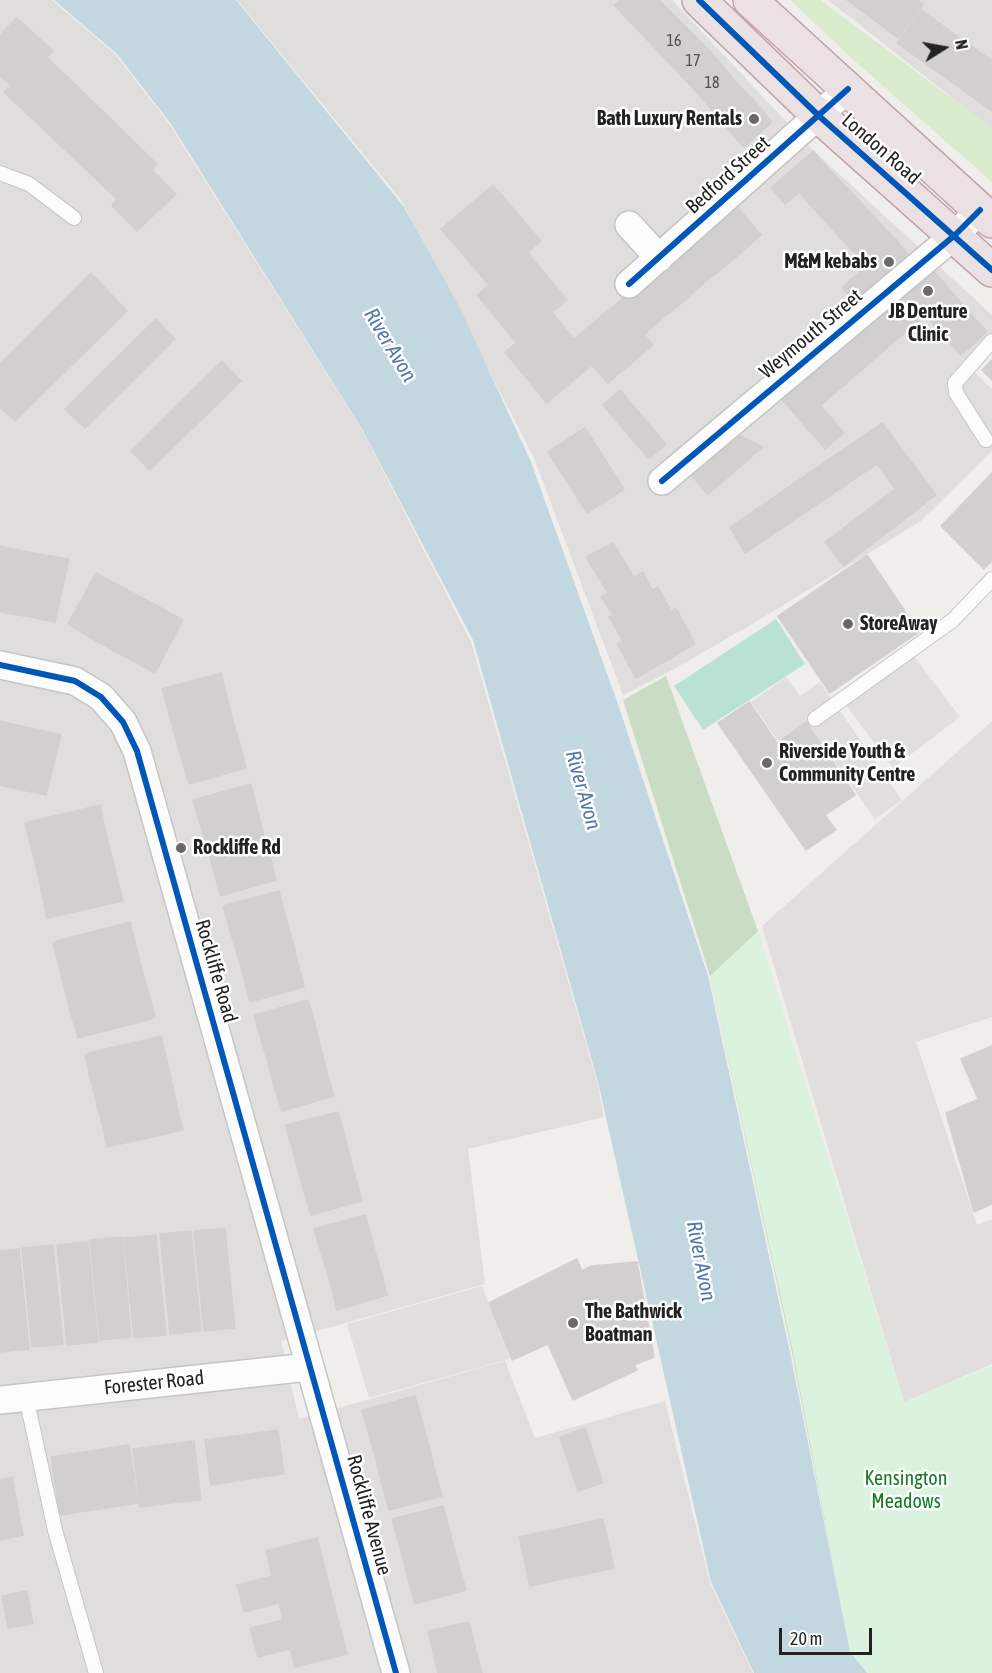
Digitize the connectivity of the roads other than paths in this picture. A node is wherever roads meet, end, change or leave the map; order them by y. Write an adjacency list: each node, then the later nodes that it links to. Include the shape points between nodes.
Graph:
1 (699, 0): 4 (highway, London Road)
2 (750, 0): 3 (highway, London Road)
3 (848, 89): 4 (street, Bedford Street); 6 (highway, London Road)
4 (819, 116): 9 (highway, London Road); 10 (street, Bedford Street)
5 (0, 173): 7 (lane, via 29,184)
6 (986, 215): 9 (street, Weymouth Street)
7 (74, 218)
8 (629, 225): 10 (street)
9 (955, 235): 11 (highway, London Road); 15 (street, Weymouth Street)
10 (659, 258): 12 (street, Bedford Street)
11 (992, 270)
12 (629, 284)
13 (992, 341): 14 (lane, via 955,383 956,393)
14 (986, 440)
15 (662, 481)
16 (992, 579): 18 (lane, via 953,620)
17 (0, 665): 19 (street, Rockliffe Road, via 75,681 101,697 123,722 137,751)
18 (815, 719)
19 (309, 1367): 20 (street, Forester Road); 22 (street, Rockliffe Avenue)
20 (13, 1399): 21 (lane)
21 (96, 1673)
22 (396, 1673)

